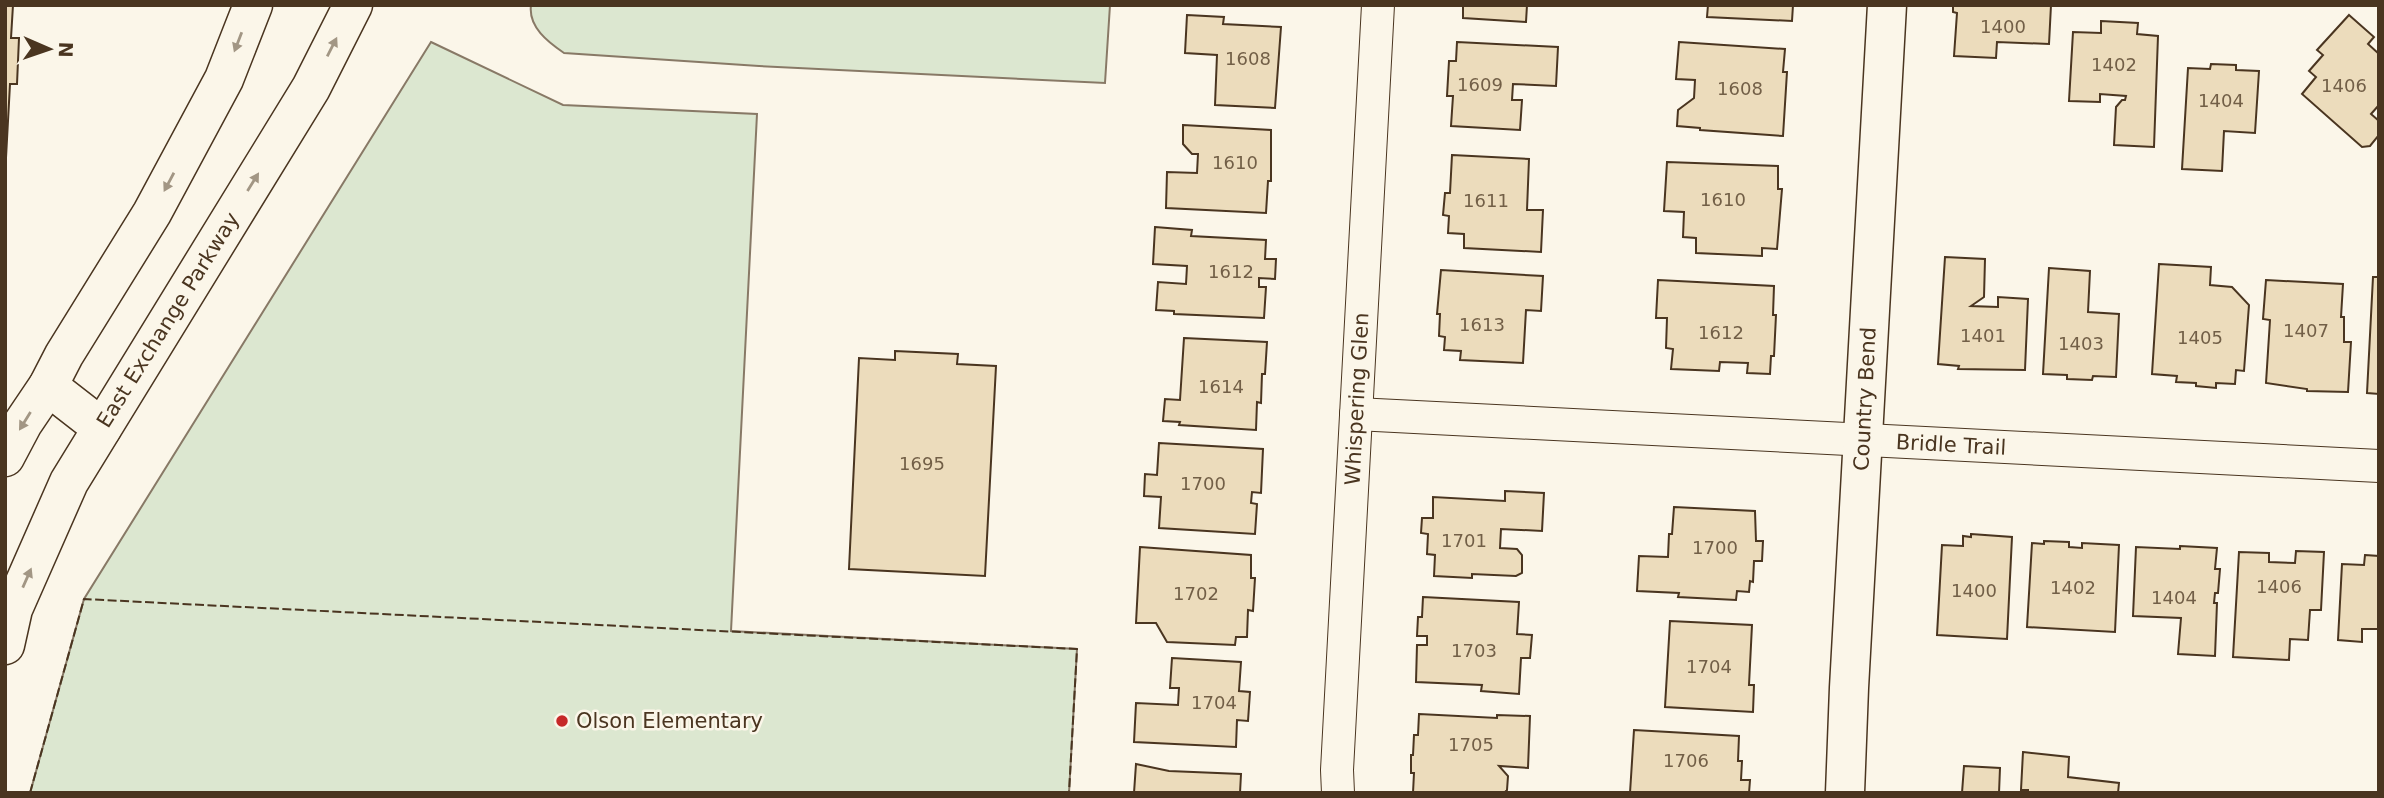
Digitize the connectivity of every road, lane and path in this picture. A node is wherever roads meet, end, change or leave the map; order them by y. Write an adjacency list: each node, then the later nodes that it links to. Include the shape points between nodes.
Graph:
1 (253, 5): 5 (street, one-way to 5, via 224,79 152,213)
2 (353, 5): 7 (street, East Exchange Parkway, one-way to 2, via 311,88)
3 (1378, 5): 6 (street, Whispering Glen)
4 (1887, 5): 8 (street, Country Bend)
5 (48, 386): 7 (street); 9 (street, one-way to 9)
6 (1356, 414): 8 (street, Bridle Trail); 12 (street, Whispering Glen)
7 (102, 428): 11 (street, East Exchange Parkway, one-way to 7, via 13,609 69,482)
8 (1863, 440): 10 (street, Bridle Trail); 13 (street, Country Bend)
9 (5, 457)
10 (2379, 466)
11 (5, 645)
12 (1338, 793)
13 (1845, 793)

